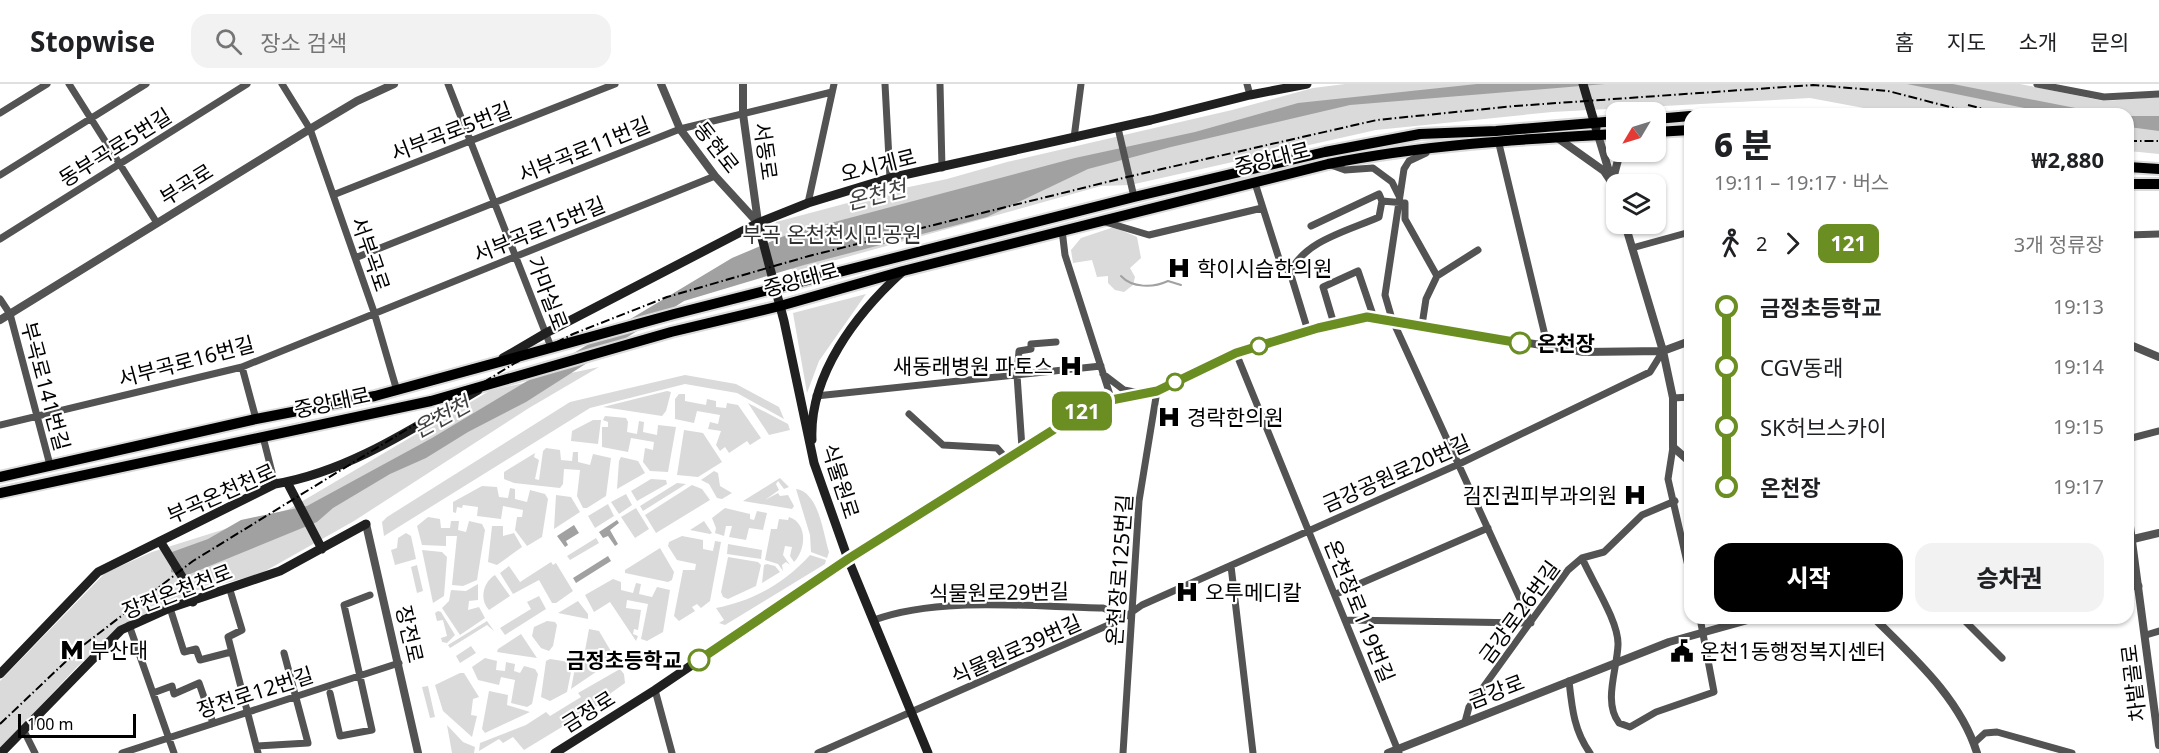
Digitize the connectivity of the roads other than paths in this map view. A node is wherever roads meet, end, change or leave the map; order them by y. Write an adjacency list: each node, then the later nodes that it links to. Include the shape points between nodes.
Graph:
1 (47, 84): 21 (street)
2 (69, 84): 24 (street)
3 (146, 84): 24 (street)
4 (247, 84): 40 (street, 동부곡로5번길)
5 (282, 84): 29 (street, 서부곡로)
6 (393, 84): 29 (street, 부곡로, via 357,100)
7 (448, 84): 37 (street, 가마실로)
8 (615, 84): 37 (street, 서부곡로5번길)
9 (661, 84): 30 (street, 동현로)
10 (743, 84): 22 (street, 서동로)
11 (885, 84): 49 (street)
12 (940, 84): 43 (street)
13 (1081, 84): 35 (street)
14 (1247, 84): 20 (street)
15 (1307, 84): 20 (main road, 오시게로)
16 (1583, 84): 27 (main road)
17 (2037, 84): 19 (street, via 2104,97)
18 (833, 88): 22 (street, 서부곡로11번길); 58 (street)
19 (2159, 94)
20 (1250, 95): 28 (main road, 오시게로)
21 (0, 113)
22 (743, 114): 30 (street, 서부곡로11번길); 62 (street, 서동로)
23 (1684, 117): 25 (main road)
24 (91, 118): 40 (street); 47 (street)
25 (1666, 118)
26 (1606, 122): 27 (main road, 중앙대로)
27 (1594, 123): 33 (main road); 54 (main road, 중앙대로, via 1420,134)
28 (1118, 128): 35 (main road, 오시게로); 54 (street)
29 (310, 129): 53 (street, 서부곡로); 61 (street, 부곡로)
30 (680, 129): 48 (street, 동현로); 57 (street, 서부곡로11번길)
31 (1684, 130): 32 (main road)
32 (1666, 131)
33 (1598, 135): 34 (main road, 중앙대로); 36 (main road, 중앙대로); 46 (street)
34 (1606, 135)
35 (1074, 138): 43 (main road, 오시게로)
36 (1559, 139): 38 (main road, 중앙대로); 45 (street)
37 (471, 141): 53 (street, 서부곡로5번길); 57 (street, 가마실로)
38 (1499, 144): 39 (main road, 중앙대로); 93 (street)
39 (1438, 147): 41 (main road, 중앙대로); 55 (street, via 1409,161)
40 (120, 164): 61 (street); 69 (street, 동부곡로5번길)
41 (1328, 164): 50 (main road, 중앙대로); 55 (street, via 1345,170 1373,168 1392,182)
42 (2134, 167): 44 (main road)
43 (942, 168): 49 (main road, 오시게로)
44 (2159, 169)
45 (1606, 174)
46 (1609, 174)
47 (0, 176)
48 (715, 176): 62 (street, 동현로); 72 (street, 서부곡로15번길)
49 (890, 178): 58 (main road, 오시게로)
50 (1255, 183): 59 (street); 60 (main road, 중앙대로)
51 (2134, 184): 52 (main road)
52 (2159, 184)
53 (333, 195): 73 (street, 서부곡로)
54 (1134, 196): 77 (main road, 중앙대로)
55 (1399, 199): 56 (street); 76 (street, via 1405,203 1405,219); 83 (street, via 1385,295)
56 (1382, 201): 63 (street, via 1379,194); 75 (street, via 1379,217 1314,246 1298,257)
57 (495, 202): 72 (street, 가마실로); 73 (street, 서부곡로11번길)
58 (808, 203): 62 (main road, 오시게로)
59 (1262, 208): 60 (street, via 1149,236); 75 (street, via 1281,265)
60 (1101, 220): 64 (main road, 중앙대로)
61 (157, 223): 81 (street, 부곡로)
62 (758, 223): 77 (main road, 식물원로); 88 (main road, 오시게로)
63 (1311, 226)
64 (1062, 230): 74 (main road, 중앙대로); 97 (street, via 1065,255)
65 (1628, 234): 70 (street)
66 (1684, 234): 70 (street)
67 (2159, 234): 68 (street)
68 (2134, 235)
69 (0, 239)
70 (1632, 248): 94 (street)
71 (1478, 250): 76 (street)
72 (516, 256): 80 (street, 서부곡로15번길); 88 (street, 가마실로)
73 (355, 258): 80 (street, 서부곡로)
74 (903, 271): 79 (main road, 중앙대로); 106 (main road, via 880,292 826,367)
75 (1290, 272): 87 (street)
76 (1437, 276): 86 (street, via 1426,299)
77 (776, 290): 79 (main road, 식물원로); 91 (main road, 중앙대로)
78 (0, 299): 81 (street, 부곡로141번길)
79 (780, 306): 102 (main road, 중앙대로, via 671,332); 121 (main road, 식물원로)
80 (374, 312): 98 (street, 서부곡로16번길); 103 (street, 서부곡로)
81 (10, 314): 84 (street, 부곡로); 111 (street, 부곡로141번길)
82 (1374, 318): 83 (street); 85 (street); 85 (street, via 1358,271 1323,287)
83 (1392, 319): 86 (street); 122 (street)
84 (0, 320)
85 (1334, 324): 87 (street)
86 (1422, 325): 93 (street)
87 (1308, 331): 95 (street)
88 (546, 333): 91 (street, 가마실로); 99 (main road, 오시게로)
89 (1056, 342): 101 (street, via 1031,344 1031,349 1019,351)
90 (1684, 343): 94 (street)
91 (551, 347): 99 (main road, 중앙대로)
92 (2134, 347): 96 (street)
93 (1548, 348): 94 (street)
94 (1664, 351): 109 (street); 122 (street, 금강공원로20번길, via 1650,372)
95 (1236, 353): 104 (street); 133 (street, 온천장로119번길)
96 (2159, 357)
97 (1101, 366): 100 (street); 101 (street)
98 (242, 367): 111 (street, 서부곡로16번길); 112 (street)
99 (490, 367): 103 (main road, 중앙대로)
100 (1103, 374): 105 (street, via 1124,390); 108 (street)
101 (1017, 375): 106 (street); 118 (street)
102 (486, 385): 115 (main road, 중앙대로, via 431,401); 128 (main road, 부곡온천천로, via 383,445)
103 (397, 391): 112 (main road, 중앙대로)
104 (1157, 391): 105 (main road, 금정로); 125 (street, 온천장로125번길)
105 (1143, 393): 108 (main road, 금정로)
106 (816, 396): 121 (main road)
107 (1684, 397): 109 (street)
108 (1111, 398): 118 (main road, 금정로)
109 (1673, 398): 117 (street)
110 (909, 414): 120 (street, via 943,445 997,448)
111 (36, 416): 113 (street, 서부곡로16번길); 123 (street, 부곡로141번길)
112 (256, 419): 123 (main road, 중앙대로)
113 (0, 425)
114 (2159, 431): 116 (street)
115 (263, 437): 127 (street); 129 (main road, 중앙대로)
116 (2134, 437)
117 (1673, 447): 119 (street); 130 (street, via 1668,479)
118 (1022, 448): 120 (main road, 금정로)
119 (1684, 457)
120 (1006, 458): 141 (main road, 금정로)
121 (814, 463): 141 (main road, 식물원로)
122 (1459, 464): 132 (street); 133 (street, 금강공원로20번길)
123 (50, 465): 126 (main road, 중앙대로)
124 (1134, 472): 125 (street)
125 (1143, 472): 150 (street, 온천장로125번길)
126 (0, 477)
127 (275, 484): 128 (main road, 부곡온천천로); 136 (main road, 부곡온천천로)
128 (289, 484): 137 (main road)
129 (0, 493)
130 (1675, 501): 138 (street); 140 (street, 금강로26번길, via 1642,515 1604,552)
131 (366, 524): 137 (main road, 장전온천천로); 166 (street, 장전로)
132 (1488, 528): 147 (street); 154 (street)
133 (1309, 530): 142 (street, 금강공원로20번길); 147 (street, 온천장로119번길)
134 (2159, 533): 135 (street)
135 (2134, 538)
136 (161, 544): 148 (main road, via 189,588); 168 (main road, 부곡온천천로, via 98,572)
137 (320, 545): 145 (main road, 장전온천천로, via 280,572)
138 (1684, 545)
139 (2134, 557): 144 (street, 차밭골로)
140 (1582, 558): 154 (street, 금강로26번길, via 1568,570); 167 (street, via 1613,622 1618,642)
141 (848, 559): 152 (main road, 식물원로); 171 (main road, 금정로)
142 (1231, 566): 150 (street, 금강공원로20번길); 196 (street)
143 (2134, 586): 144 (street)
144 (2139, 586): 162 (street, 차밭골로)
145 (230, 590): 148 (main road, 장전온천천로); 163 (street, via 242,630 228,637)
146 (370, 594): 169 (street, via 344,605)
147 (1336, 594): 153 (street, 온천장로119번길)
148 (192, 602): 149 (main road, 장전온천천로)
149 (170, 608): 159 (main road, 장전온천천로); 163 (street, via 184,652 196,649 200,660)
150 (1132, 612): 151 (street, 식물원로39번길); 195 (street, 온천장로125번길)
151 (1125, 617): 152 (street, 식물원로29번길, via 1103,608 945,606); 177 (street, 식물원로39번길)
152 (873, 620): 177 (main road, 식물원로)
153 (1346, 620): 154 (street); 185 (street, 온천장로119번길)
154 (1531, 623): 178 (street, 금강로26번길, via 1469,707)
155 (1701, 624): 160 (street)
156 (1731, 624): 160 (street, 금강로)
157 (1880, 624): 182 (street, via 1929,673 1957,711)
158 (1968, 624): 165 (street)
159 (129, 625): 172 (street); 180 (main road, 장전온천천로)
160 (1703, 631): 167 (street, 금강로); 167 (street, via 1714,692 1656,712 1630,727 1619,723 1611,708)
161 (2159, 631): 162 (street)
162 (2146, 635): 174 (street, 차밭골로)
163 (231, 652): 176 (street)
164 (284, 652): 175 (street)
165 (2002, 658)
166 (399, 663): 169 (street, 장전로12번길); 190 (street, 장전로)
167 (1617, 663): 170 (street, 금강로)
168 (0, 674)
169 (361, 675): 173 (street, via 372,730 340,736); 175 (street, 장전로12번길)
170 (1569, 681): 178 (street, 금강로); 198 (street, via 1573,718)
171 (655, 690): 191 (main road, 금정로); 192 (street)
172 (153, 693): 179 (street, via 172,686 174,694 200,683); 181 (street)
173 (330, 693)
174 (2156, 695): 183 (street, 차밭골로)
175 (296, 696): 176 (street, 장전로12번길); 184 (street, via 308,743)
176 (248, 711): 179 (street, 장전로12번길); 184 (street)
177 (912, 713): 193 (street, 식물원로39번길); 194 (main road, 식물원로)
178 (1465, 722): 185 (street, 금강로)
179 (213, 723): 181 (street, 장전로12번길)
180 (23, 729): 186 (main road, 장전온천천로); 187 (street)
181 (168, 738): 188 (street, 장전로12번길); 189 (street)
182 (1974, 743): 199 (street); 200 (street, via 1986,733 1997,732)
183 (2159, 745)
184 (258, 750)
185 (1399, 751): 197 (street, 금강로)
186 (1, 753)
187 (35, 753)
188 (122, 753)
189 (174, 753)
190 (418, 753)
191 (555, 753)
192 (672, 753)
193 (818, 753)
194 (928, 753)
195 (1124, 753)
196 (1253, 753)
197 (1388, 753)
198 (1590, 753)
199 (1977, 753)
200 (2072, 753)

